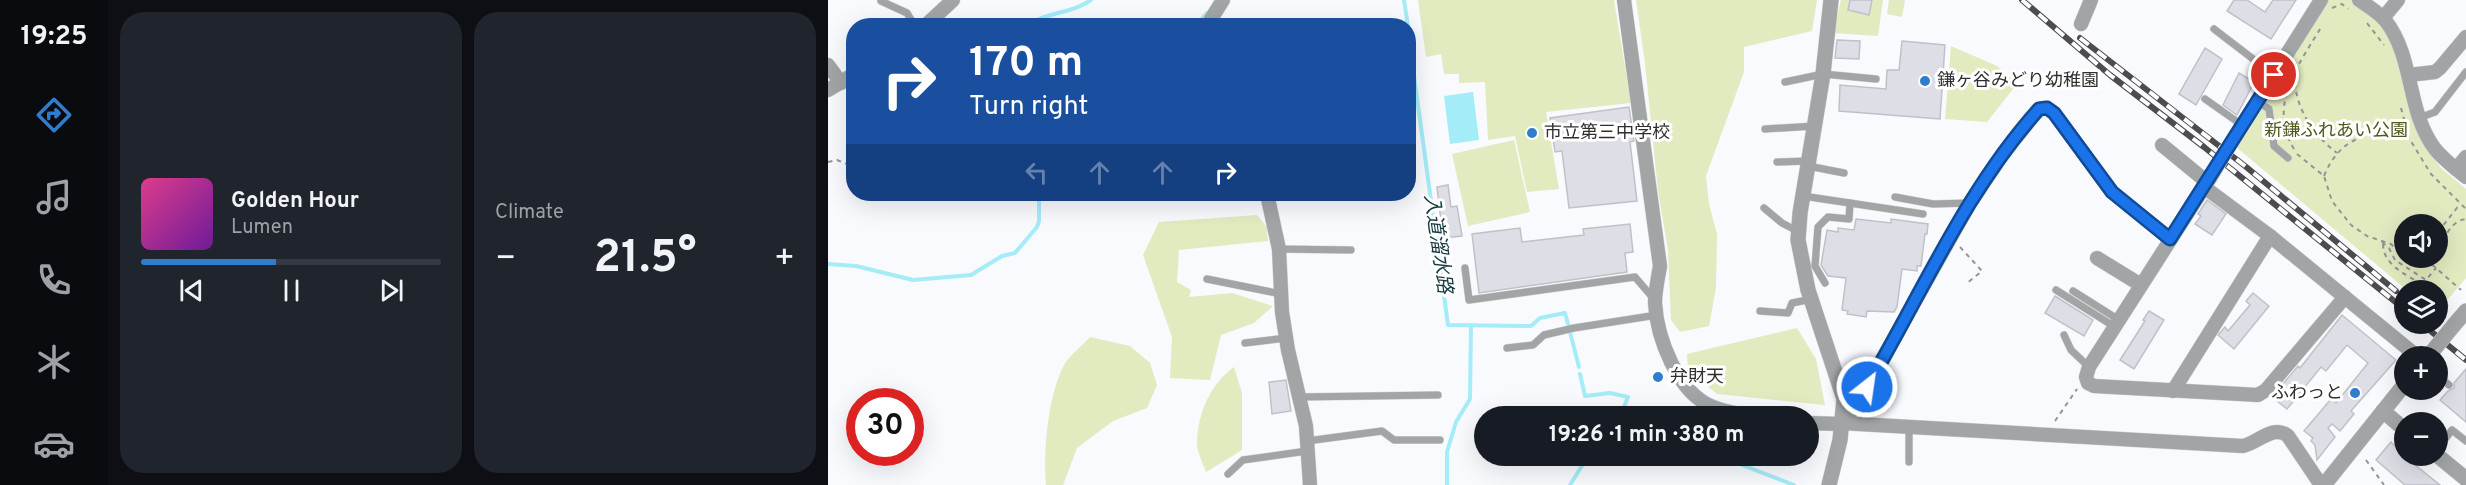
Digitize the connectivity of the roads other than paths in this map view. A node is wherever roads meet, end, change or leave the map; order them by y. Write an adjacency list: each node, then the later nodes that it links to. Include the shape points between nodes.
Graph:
1 (952, 0): 11 (street)
2 (1223, 0): 12 (street)
3 (1624, 0): 63 (street, via 1660,266)
4 (1831, 0): 19 (street)
5 (2091, 0): 14 (street)
6 (2321, 0): 20 (street)
7 (2398, 0): 13 (street)
8 (881, 2): 10 (lane)
9 (2355, 5): 13 (street)
10 (910, 18)
11 (933, 18)
12 (1212, 18)
13 (2383, 18): 21 (street, via 2394,34)
14 (2081, 24)
15 (2214, 29): 20 (lane)
16 (2466, 37): 21 (street, via 2435,72)
17 (828, 65): 25 (street)
18 (2466, 72): 29 (lane, via 2435,112)
19 (1823, 74): 22 (lane); 24 (lane); 30 (street)
20 (2274, 75): 28 (street)
21 (2409, 75): 29 (street)
22 (1875, 79)
23 (846, 80): 25 (street)
24 (1785, 82)
25 (841, 83): 26 (street)
26 (828, 90)
27 (2205, 99): 32 (lane)
28 (2257, 101): 32 (street); 35 (lane, via 2270,109 2274,146)
29 (2419, 118): 39 (street, via 2435,148)
30 (1815, 126): 31 (lane); 37 (street)
31 (1765, 129)
32 (2239, 130): 40 (street, bridge)
33 (2162, 145): 40 (street)
34 (2466, 157): 39 (street)
35 (2288, 158)
36 (1777, 162): 37 (lane)
37 (1808, 164): 38 (lane); 41 (street)
38 (1844, 173)
39 (2461, 173)
40 (2207, 182): 49 (street); 50 (street)
41 (1803, 196): 44 (lane); 48 (street)
42 (1895, 197): 45 (lane, via 1933,204)
43 (1269, 201): 51 (street)
44 (1850, 203): 47 (lane); 56 (lane, via 1849,219 1828,217 1818,227 1815,266)
45 (1970, 203): 50 (street, via 2024,126 2039,109 2047,108 2112,192); 83 (street, via 1856,406)
46 (1764, 208): 48 (lane)
47 (1923, 214)
48 (1799, 232): 62 (street, via 1801,259)
49 (2270, 236): 61 (street); 75 (street)
50 (2170, 239): 57 (street)
51 (1279, 249): 52 (lane); 60 (street)
52 (1351, 250)
53 (2097, 258): 57 (street)
54 (1465, 268): 63 (lane, via 1469,300 1635,277)
55 (1207, 279): 60 (lane)
56 (1825, 283)
57 (2141, 285): 67 (street)
58 (2056, 290): 67 (lane)
59 (2073, 291): 67 (lane)
60 (1281, 294): 69 (street)
61 (2345, 297): 71 (street); 75 (street, via 2258,395)
62 (1812, 299): 64 (lane, via 1792,303 1788,313); 83 (street, via 1844,399)
63 (1655, 300): 66 (street)
64 (1760, 311)
65 (2466, 311): 72 (street, bridge)
66 (1657, 315): 73 (lane, via 1564,330 1544,335 1533,345); 79 (street, via 1671,362 1695,396)
67 (2117, 324): 74 (street)
68 (2064, 335): 74 (lane)
69 (1286, 338): 70 (lane); 77 (street)
70 (1245, 343)
71 (2412, 346)
72 (2435, 346)
73 (1507, 348)
74 (2087, 372): 75 (street, via 2088,383 2094,387)
75 (2174, 391)
76 (1437, 395): 77 (lane)
77 (1300, 397): 88 (street)
78 (2394, 397): 80 (street)
79 (1711, 406)
80 (2383, 411): 81 (street); 95 (street)
81 (2394, 420)
82 (1819, 423): 83 (street)
83 (1841, 423): 84 (street); 94 (street)
84 (1909, 426): 89 (lane); 95 (street, via 2243,446 2276,430 2288,436)
85 (2448, 435): 87 (lane, via 2452,430)
86 (1440, 440): 88 (lane, via 1394,440 1382,431)
87 (2466, 441)
88 (1307, 446): 91 (lane, via 1243,460); 93 (street)
89 (1909, 462)
90 (2448, 464): 92 (street)
91 (1228, 474)
92 (2466, 479): 96 (street)
93 (1310, 485)
94 (1829, 485)
95 (2323, 485)
96 (2460, 485)

